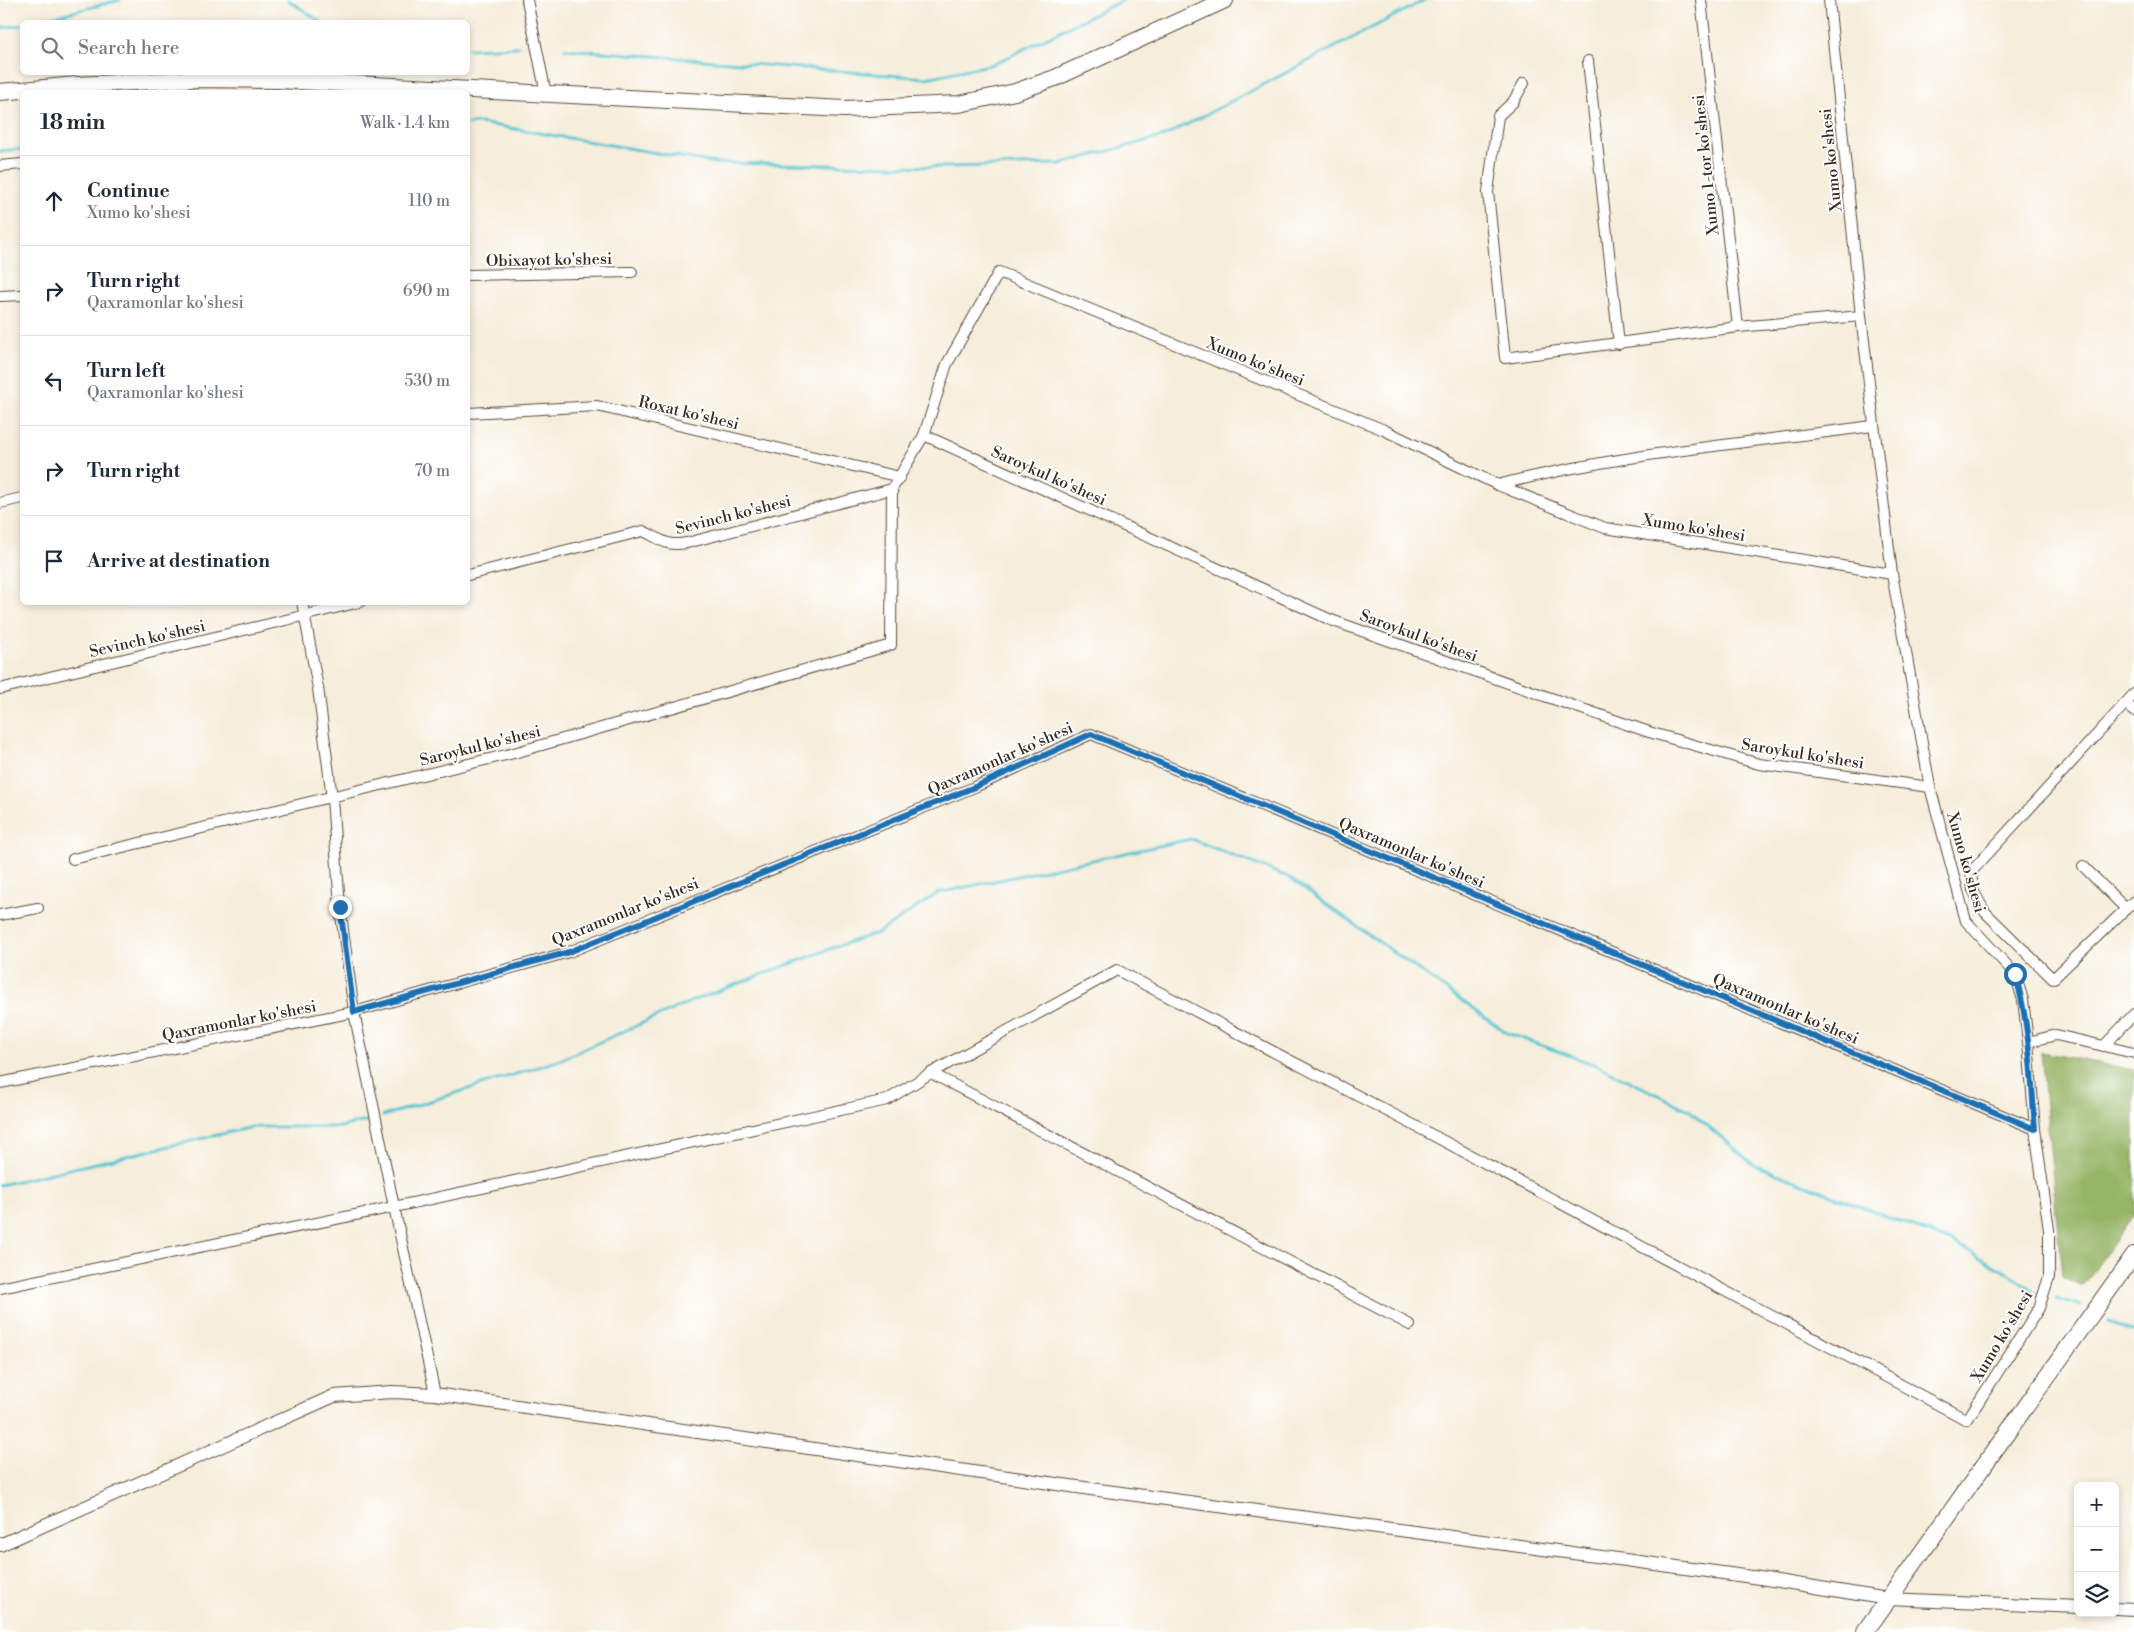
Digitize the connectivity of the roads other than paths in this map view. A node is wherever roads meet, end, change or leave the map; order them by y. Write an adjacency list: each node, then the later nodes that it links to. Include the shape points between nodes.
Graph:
1 (527, 0): 12 (street)
2 (1225, 0): 12 (main road, via 1055,78 1015,92 959,104 844,109)
3 (1702, 0): 20 (street, Xumo 1-tor ko'shesi)
4 (1829, 0): 19 (street, Xumo ko'shesi)
5 (1588, 61): 21 (street)
6 (1524, 83): 21 (street, via 1513,102 1498,116 1488,192 1504,358)
7 (20, 90): 11 (main road)
8 (22, 90): 9 (main road, via 192,78)
9 (469, 90)
10 (470, 90): 12 (main road)
11 (0, 92)
12 (546, 94)
13 (20, 164): 14 (street)
14 (0, 166)
15 (632, 272): 16 (street, Obixayot ko'shesi)
16 (470, 276)
17 (20, 294): 18 (street)
18 (0, 296)
19 (1861, 316): 20 (street); 23 (street, Xumo ko'shesi)
20 (1738, 327): 21 (street)
21 (1619, 344)
22 (470, 413): 25 (street, Roxat ko'shesi, via 597,406)
23 (1874, 426): 26 (street, via 1604,461); 30 (street, Xumo ko'shesi)
24 (924, 435): 25 (street); 26 (street, Xumo ko'shesi, via 947,364 999,272 1384,430); 39 (street, Saroykul ko'shesi, via 1331,620 1542,695 1649,732 1759,764)
25 (900, 477): 27 (street)
26 (1498, 485): 30 (street, Xumo ko'shesi, via 1605,528)
27 (892, 489): 31 (street, Sevinch ko'shesi, via 673,546 643,531); 40 (street, Saroykul ko'shesi, via 891,646 514,753)
28 (20, 498): 29 (street)
29 (0, 503)
30 (1892, 574): 39 (street, Xumo ko'shesi)
31 (470, 575)
32 (303, 605): 34 (street)
33 (348, 605): 34 (street, Sevinch ko'shesi)
34 (305, 616): 35 (street, Sevinch ko'shesi); 40 (street)
35 (0, 689)
36 (2134, 694): 37 (street)
37 (2126, 703): 38 (street); 45 (street, via 1971,872 1973,890 1985,912 2052,978)
38 (2134, 711)
39 (1930, 787): 49 (street, Xumo ko'shesi, via 1966,921 2015,974 2023,1000)
40 (332, 798): 41 (street, Saroykul ko'shesi); 47 (street, via 340,907)
41 (73, 859)
42 (2083, 866): 45 (street)
43 (2134, 901): 45 (street)
44 (38, 908): 46 (street)
45 (2126, 910)
46 (0, 915)
47 (354, 1012): 53 (street, Qaxramonlar ko'shesi); 54 (street, Qaxramonlar ko'shesi, via 569,952 977,786 1091,734); 55 (street)
48 (2134, 1014): 50 (street)
49 (2028, 1042): 50 (street, via 2056,1035); 54 (street, Xumo ko'shesi)
50 (2104, 1046): 51 (street)
51 (2134, 1053)
52 (931, 1073): 54 (street, Xumo ko'shesi, via 1118,970 1967,1420 2039,1308 2049,1277 2049,1230); 55 (street, via 887,1100); 58 (street)
53 (0, 1083)
54 (2035, 1129)
55 (394, 1206): 57 (street); 59 (street)
56 (2134, 1255): 61 (main road)
57 (0, 1288)
58 (1410, 1326)
59 (435, 1394): 60 (street, via 392,1392 334,1396); 61 (street, via 1090,1488 1760,1578)
60 (0, 1545)
61 (1888, 1599): 62 (street); 65 (main road)
62 (2074, 1607)
63 (2119, 1608): 64 (street)
64 (2134, 1609)
65 (1865, 1632)

